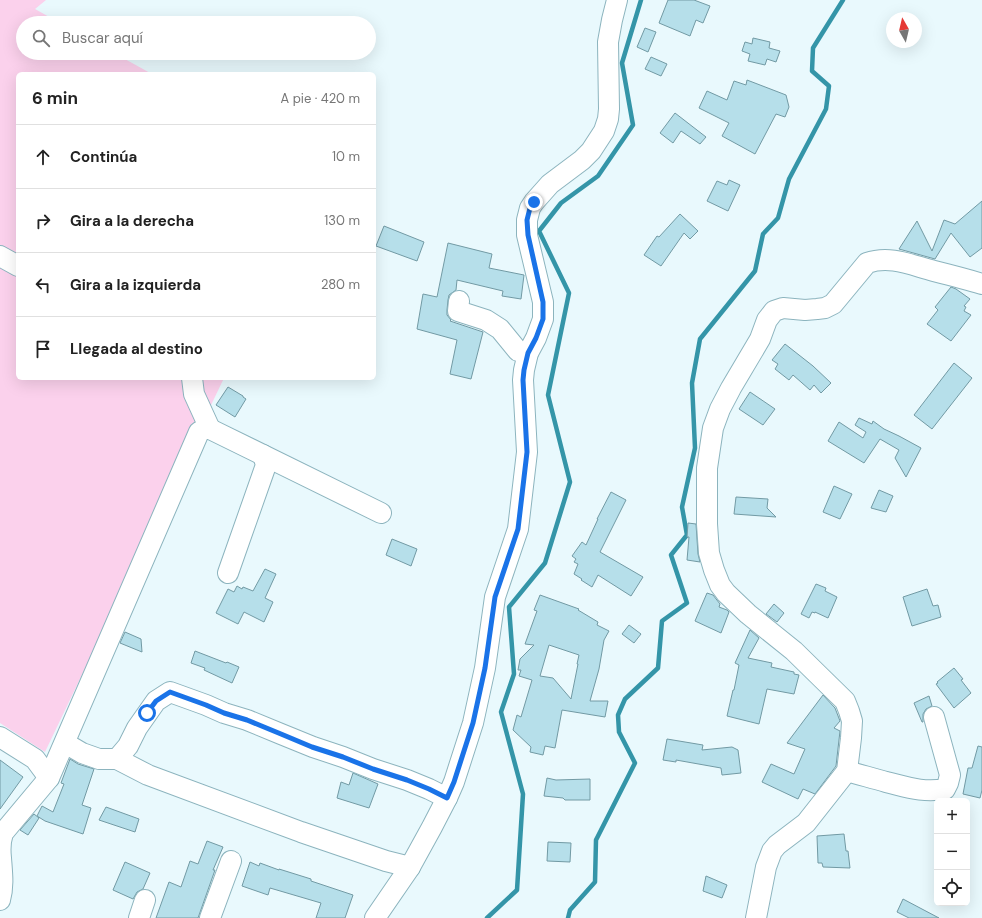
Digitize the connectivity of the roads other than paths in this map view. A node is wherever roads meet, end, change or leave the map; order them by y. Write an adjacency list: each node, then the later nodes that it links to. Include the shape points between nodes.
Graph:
1 (618, 0): 6 (street, via 608,42 609,109 604,131 591,151 550,184 530,208 527,220 528,235 543,302 543,319)
2 (0, 256): 3 (street)
3 (16, 265)
4 (982, 284): 16 (street, via 912,264 879,260 867,263 833,304 825,308 783,308 774,312 767,320 760,339 720,409 713,428 706,489 709,553 714,570 726,593 794,652 845,701 852,721)
5 (459, 301): 6 (street, via 458,311 486,320 500,329 518,351)
6 (528, 353): 18 (street, via 523,380 527,452 518,529 495,597 485,668 473,723)
7 (192, 380): 8 (street, via 194,394)
8 (210, 429): 9 (street); 14 (street, via 199,432)
9 (263, 455): 10 (street); 11 (street, via 266,465)
10 (381, 513)
11 (228, 573)
12 (934, 717): 16 (street, via 950,775 944,788 935,791 909,789)
13 (0, 737): 17 (street, via 35,759)
14 (65, 743): 15 (street, via 99,759); 17 (street)
15 (117, 759): 18 (street, via 156,701 170,692 407,780); 20 (street, via 148,775 301,832)
16 (847, 771): 25 (street, via 806,823 772,851 766,867)
17 (49, 778): 21 (street, via 3,833 0,844)
18 (447, 798): 20 (street)
19 (231, 861): 23 (street)
20 (410, 867): 24 (street)
21 (1, 880): 22 (street)
22 (0, 900)
23 (210, 918)
24 (375, 918)
25 (756, 918)

